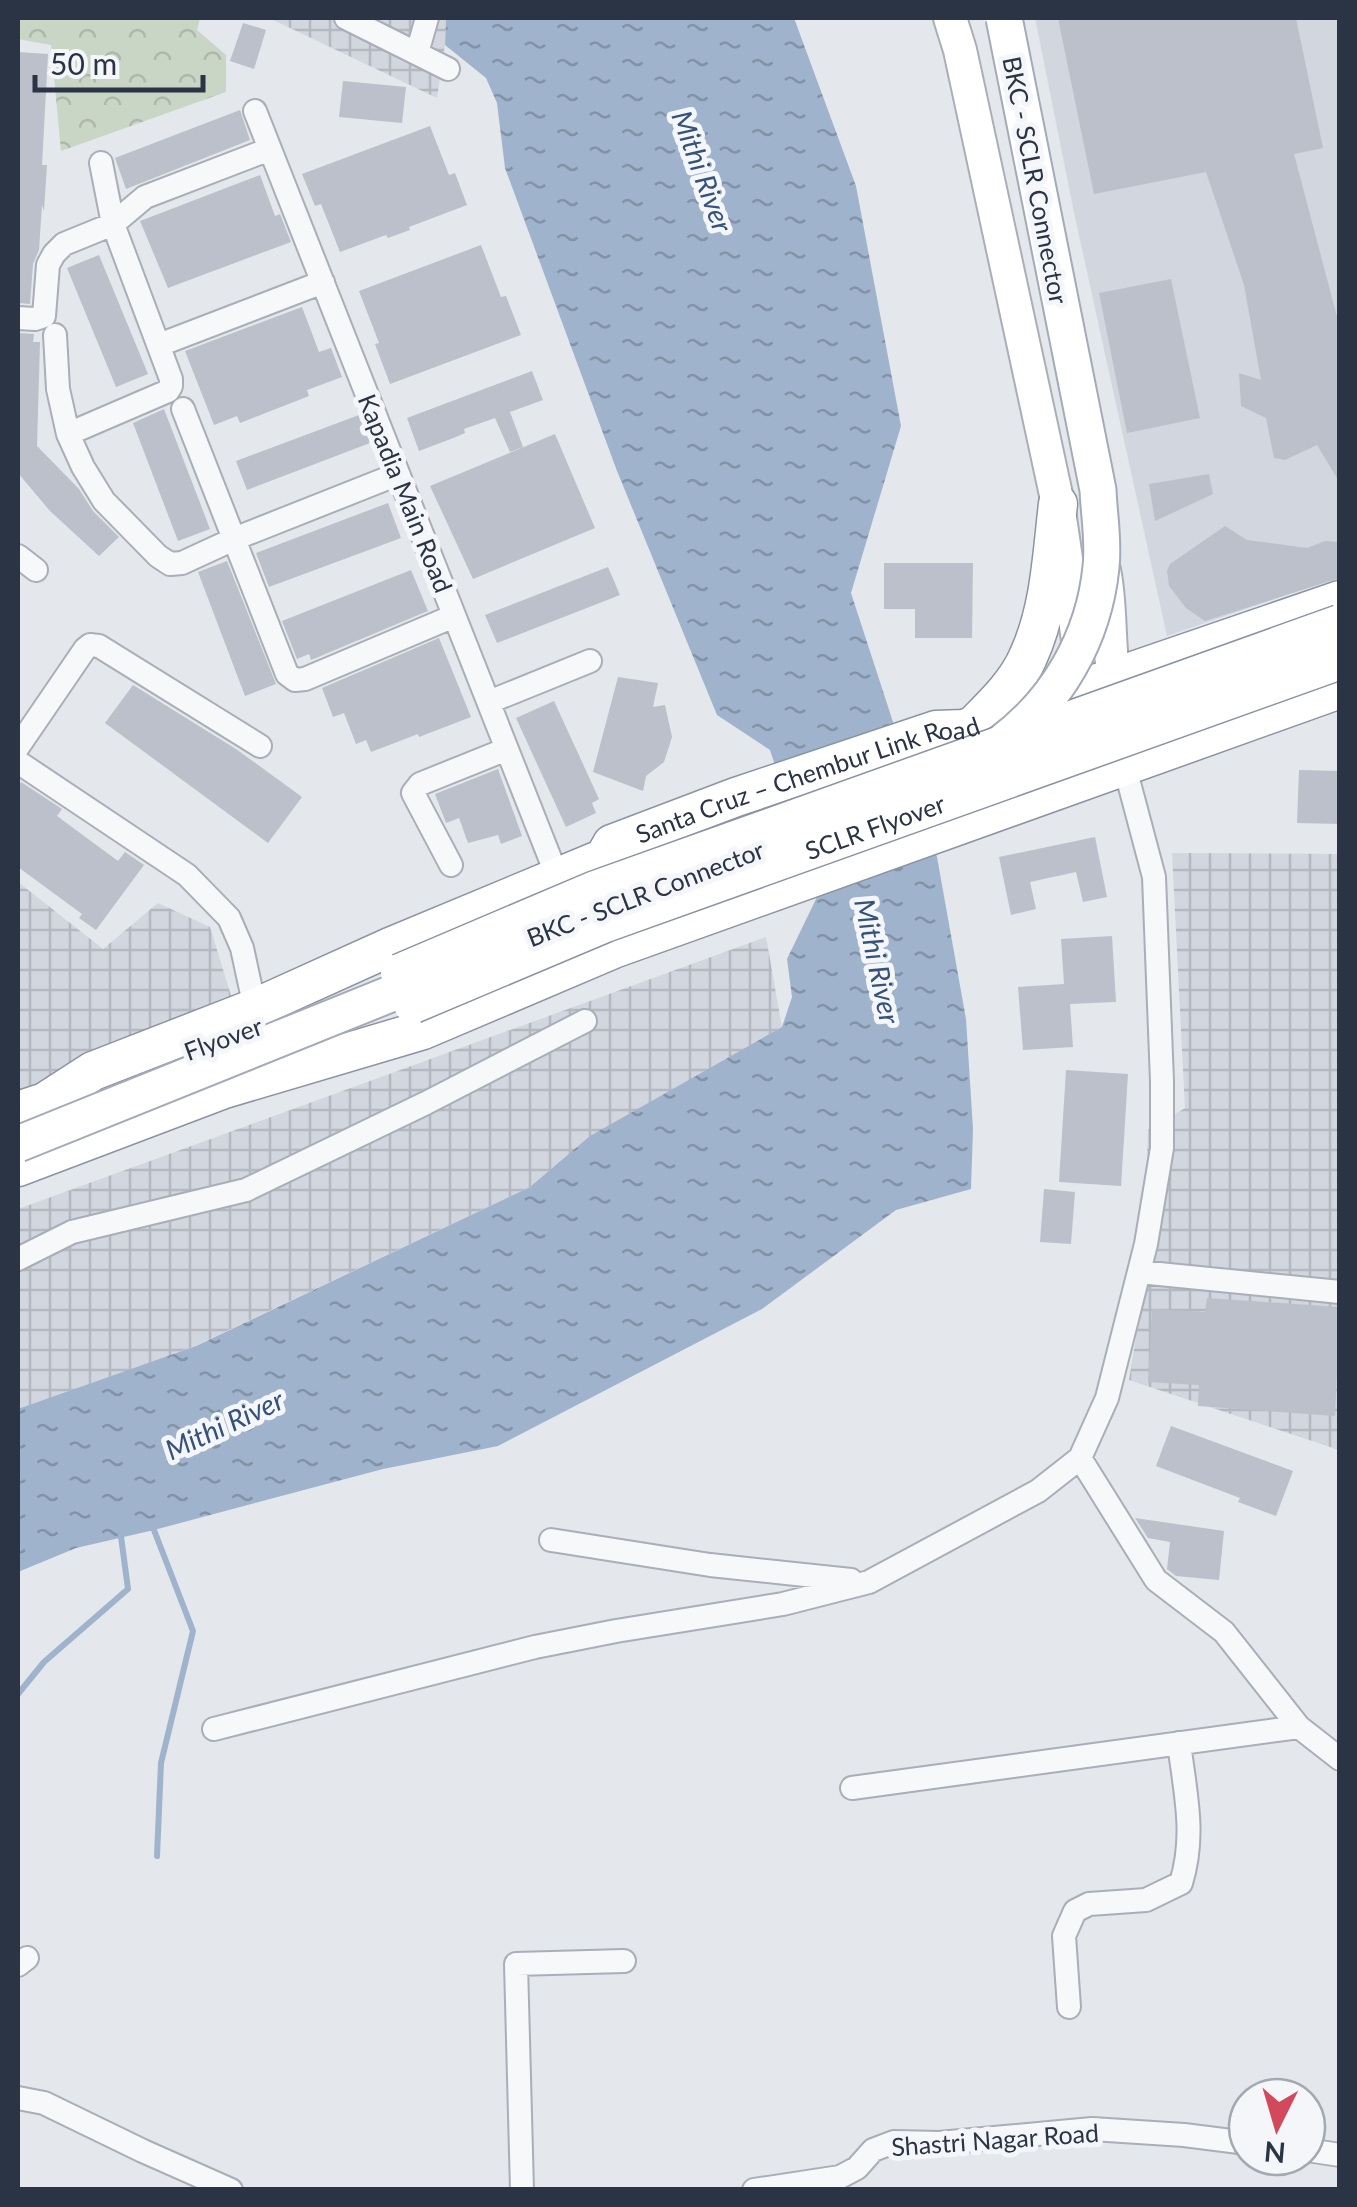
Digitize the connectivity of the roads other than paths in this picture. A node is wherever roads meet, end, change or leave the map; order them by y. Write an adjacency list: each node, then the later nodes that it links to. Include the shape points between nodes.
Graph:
1 (346, 18): 6 (street)
2 (427, 18): 6 (street)
3 (950, 18): 15 (main road)
4 (986, 18): 15 (main road)
5 (1004, 18): 45 (main road, BKC - SCLR Connector, bridge, via 1098,490 1102,564 1096,600 1056,690 1008,738 926,790 599,907)
6 (417, 54): 7 (street)
7 (448, 69)
8 (255, 111): 9 (street, Kapadia Main Road)
9 (270, 149): 11 (street, via 144,197); 12 (street, Kapadia Main Road)
10 (102, 163): 11 (street)
11 (112, 224): 13 (street, via 64,244 48,265 44,316); 16 (street)
12 (323, 282): 16 (street); 19 (street, Kapadia Main Road)
13 (18, 318)
14 (55, 335): 18 (street)
15 (1038, 335): 20 (main road); 27 (main road, via 1109,594)
16 (159, 345): 18 (street, via 171,379 168,391)
17 (182, 409): 21 (street)
18 (68, 434): 21 (street, via 104,501 170,564)
19 (398, 474): 21 (street); 23 (street, Kapadia Main Road)
20 (1058, 504): 27 (main road); 30 (highway, via 1043,612 1027,660 999,700)
21 (234, 540): 23 (street, via 295,680)
22 (1340, 600): 27 (highway, Santa Cruz – Chembur Link Road)
23 (454, 616): 29 (street, Kapadia Main Road)
24 (1340, 624): 40 (highway, bridge, via 593,892)
25 (1340, 660): 40 (highway, SCLR Flyover, bridge)
26 (590, 661): 29 (street)
27 (1098, 682): 30 (highway, Santa Cruz – Chembur Link Road); 35 (main road)
28 (1340, 690): 35 (highway)
29 (488, 702): 33 (street, Kapadia Main Road)
30 (954, 732): 36 (highway, Santa Cruz – Chembur Link Road, via 612,844)
31 (260, 746): 32 (street, via 90,645)
32 (18, 747)
33 (507, 748): 37 (street, via 412,793); 38 (street, Kapadia Main Road)
34 (18, 762): 41 (street, via 187,875 229,918)
35 (1126, 772): 39 (highway); 48 (street, via 1154,877 1162,1081 1162,1148)
36 (604, 858): 38 (highway, Santa Cruz – Chembur Link Road); 39 (highway)
37 (451, 865)
38 (558, 876): 41 (highway, Santa Cruz – Chembur Link Road)
39 (638, 940): 43 (highway, via 423,1030)
40 (406, 988): 43 (highway, Flyover); 44 (highway, Flyover)
41 (255, 1008): 44 (highway, Santa Cruz – Chembur Link Road, via 93,1071)
42 (585, 1021): 47 (street, via 246,1190 72,1232)
43 (224, 1089): 46 (highway)
44 (31, 1107)
45 (18, 1144)
46 (18, 1167)
47 (18, 1259)
48 (1139, 1272): 49 (street); 50 (street, via 1107,1398)
49 (1340, 1292)
50 (1080, 1458): 52 (street, via 1038,1491); 53 (street, via 1156,1580 1224,1632)
51 (552, 1540): 52 (street)
52 (869, 1582): 54 (street, via 783,1604 535,1647)
53 (1299, 1727): 55 (street); 56 (street)
54 (214, 1729)
55 (1178, 1743): 57 (street); 59 (street, via 1190,1830 1180,1883 1146,1900 1075,1911 1064,1936)
56 (1340, 1760)
57 (852, 1788)
58 (624, 1961): 63 (street, via 516,1964)
59 (1069, 2007)
60 (18, 2098): 62 (street, via 44,2103)
61 (1227, 2140): 64 (street, Shastri Nagar Road, via 1092,2128 894,2142 840,2178)
62 (231, 2190)
63 (522, 2190)
64 (754, 2190)

